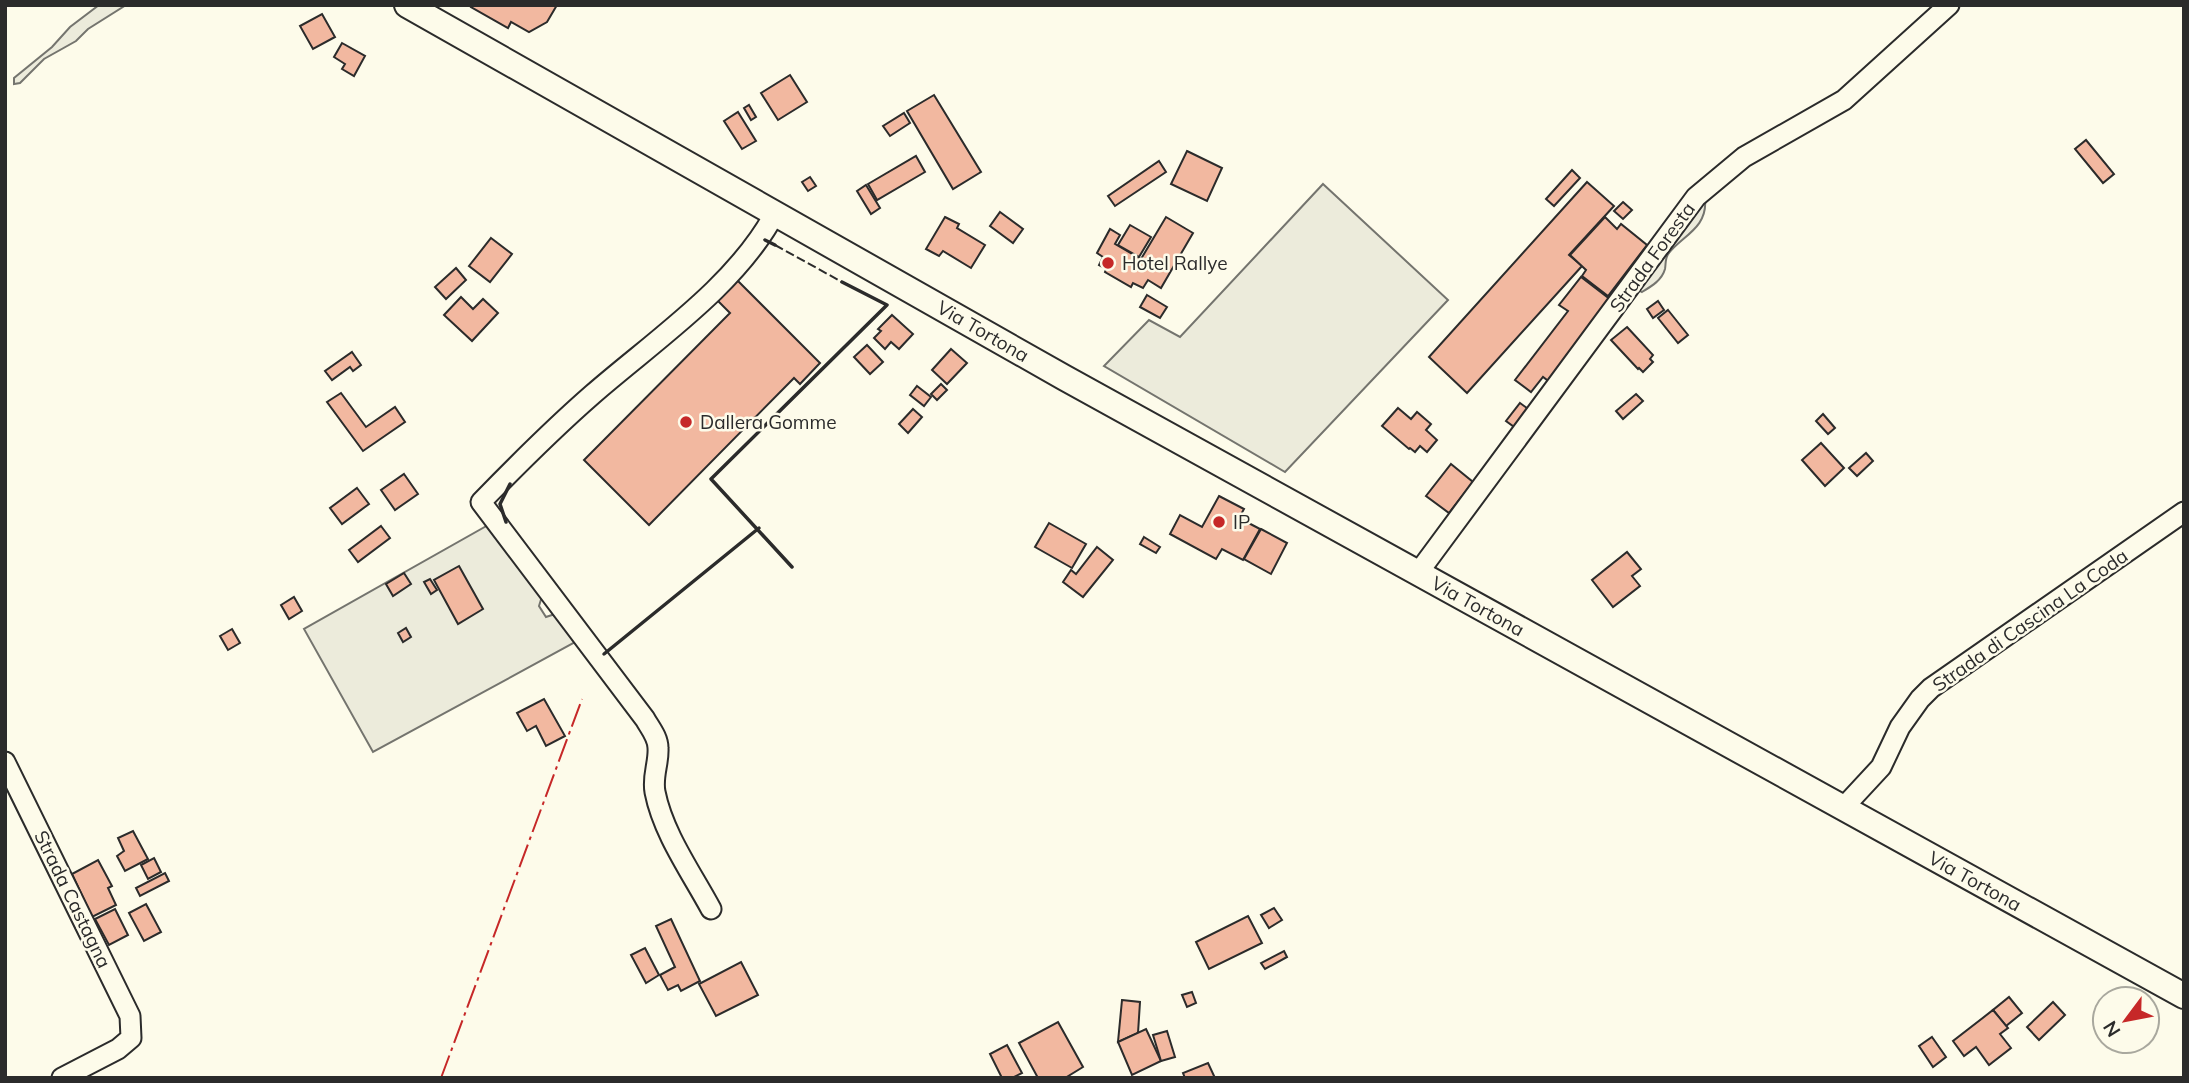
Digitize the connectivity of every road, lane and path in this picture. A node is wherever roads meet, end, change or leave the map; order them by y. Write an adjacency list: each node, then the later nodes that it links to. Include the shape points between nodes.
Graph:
1 (407, 5): 3 (main road, Via Tortona)
2 (1949, 5): 5 (street, Strada Foresta, via 1844,100 1744,157 1696,197)
3 (775, 213): 5 (main road, Via Tortona); 8 (street, via 738,265 481,502 656,737 654,789 660,809)
4 (2184, 512): 7 (street, Strada di Cascina La Coda, via 1931,688 1900,727 1881,768)
5 (1418, 573): 7 (main road, Via Tortona)
6 (5, 762): 10 (street, Strada Castagna, via 130,1016 131,1038)
7 (1843, 808): 9 (main road, Via Tortona)
8 (711, 909)
9 (2181, 988)
10 (62, 1078)

